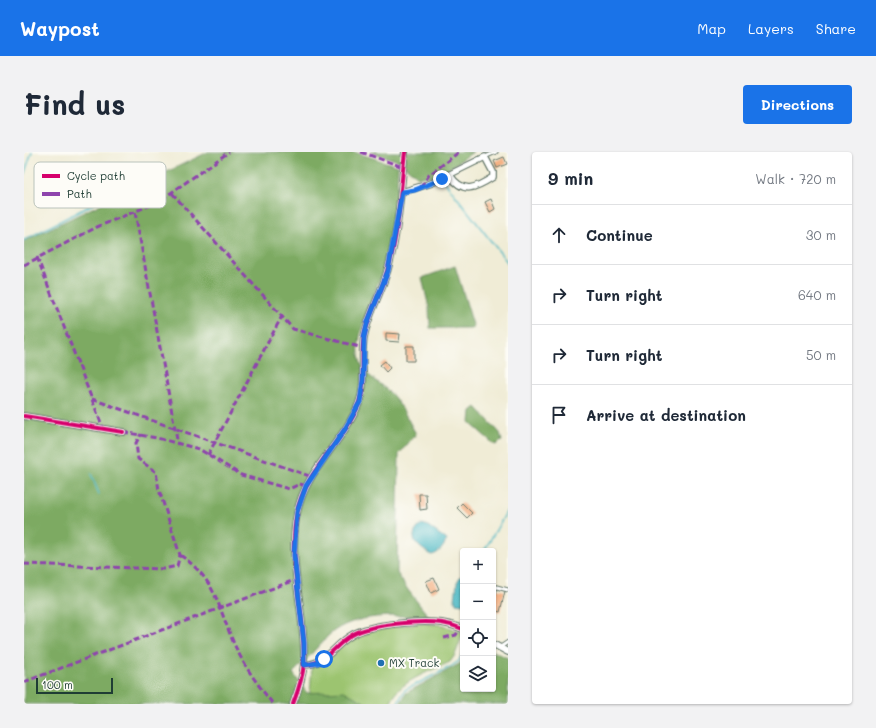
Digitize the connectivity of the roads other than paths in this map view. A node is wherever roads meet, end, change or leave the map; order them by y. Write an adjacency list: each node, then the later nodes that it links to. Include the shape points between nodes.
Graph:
1 (405, 152): 5 (street)
2 (496, 152): 3 (lane)
3 (486, 157): 4 (street); 4 (street, via 494,172 493,177 485,183 463,188 456,184)
4 (450, 175): 5 (street)
5 (402, 192): 15 (street, via 388,271 364,337 360,402 306,486 297,512 294,555)
6 (24, 416): 7 (street)
7 (122, 432)
8 (496, 587): 9 (lane)
9 (508, 590)
10 (460, 628): 15 (street, via 433,622 376,626 353,634 318,663)
11 (508, 642): 13 (lane)
12 (496, 646): 13 (street)
13 (500, 648): 14 (street)
14 (508, 652)
15 (304, 665): 16 (street)
16 (293, 704)

